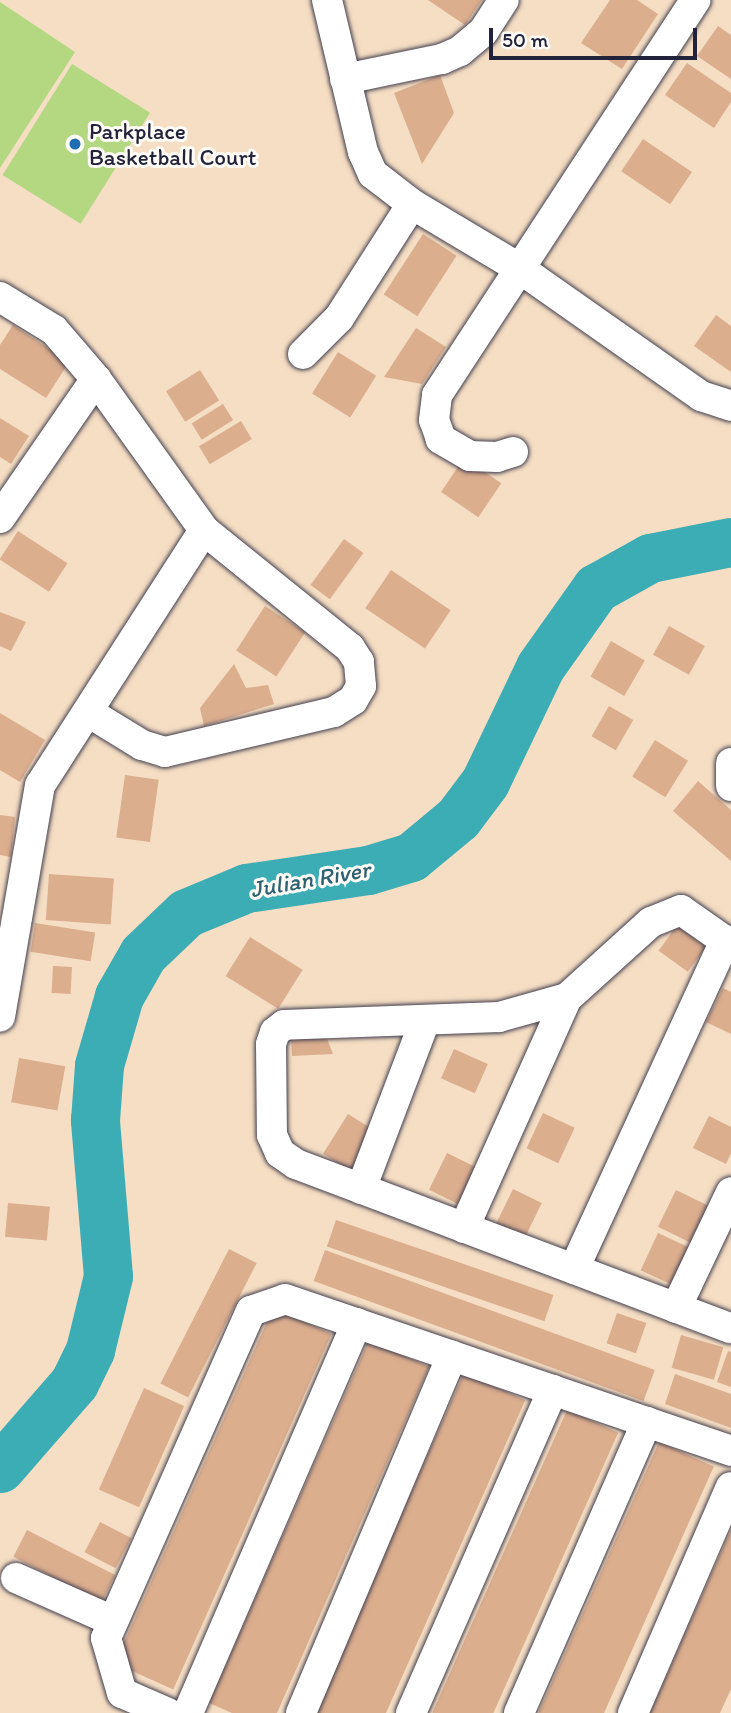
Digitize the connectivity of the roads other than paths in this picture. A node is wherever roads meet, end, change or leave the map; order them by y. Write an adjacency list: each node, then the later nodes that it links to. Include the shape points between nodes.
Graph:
1 (327, 0): 4 (street)
2 (504, 0): 4 (street, via 484,32 460,51 442,59)
3 (695, 0): 6 (street)
4 (345, 79): 5 (street, via 373,174)
5 (412, 204): 6 (street); 8 (street, via 339,318)
6 (519, 268): 10 (street, via 701,396); 11 (street, via 438,395 434,420 441,439 470,456)
7 (0, 297): 9 (street, via 54,330)
8 (303, 354)
9 (96, 379): 12 (street); 13 (street)
10 (731, 406)
11 (513, 452)
12 (0, 518)
13 (204, 530): 14 (street); 14 (street, via 350,648 359,662 361,686 353,700 334,712 165,752 142,745)
14 (88, 712): 19 (street, via 36,797)
15 (731, 764): 16 (street)
16 (731, 786)
17 (728, 942): 18 (street, via 681,910 665,914); 24 (street)
18 (567, 998): 20 (street, via 499,1017); 23 (street)
19 (0, 1017)
20 (424, 1023): 21 (street); 21 (street, via 284,1026 275,1032 271,1044 272,1135 280,1153 296,1164)
21 (361, 1189): 23 (street)
22 (731, 1192): 25 (street)
23 (464, 1228): 24 (street)
24 (574, 1269): 25 (street)
25 (676, 1308): 27 (street)
26 (357, 1323): 28 (street); 34 (street, via 285,1299 251,1311); 36 (street)
27 (731, 1328)
28 (452, 1356): 29 (street); 37 (street)
29 (553, 1390): 30 (street); 38 (street)
30 (647, 1422): 31 (street); 39 (street)
31 (731, 1451)
32 (731, 1487): 40 (street)
33 (16, 1578): 34 (street)
34 (113, 1621): 35 (street, via 106,1639 122,1693)
35 (168, 1713)
36 (188, 1713)
37 (301, 1713)
38 (411, 1713)
39 (519, 1713)
40 (634, 1713)

